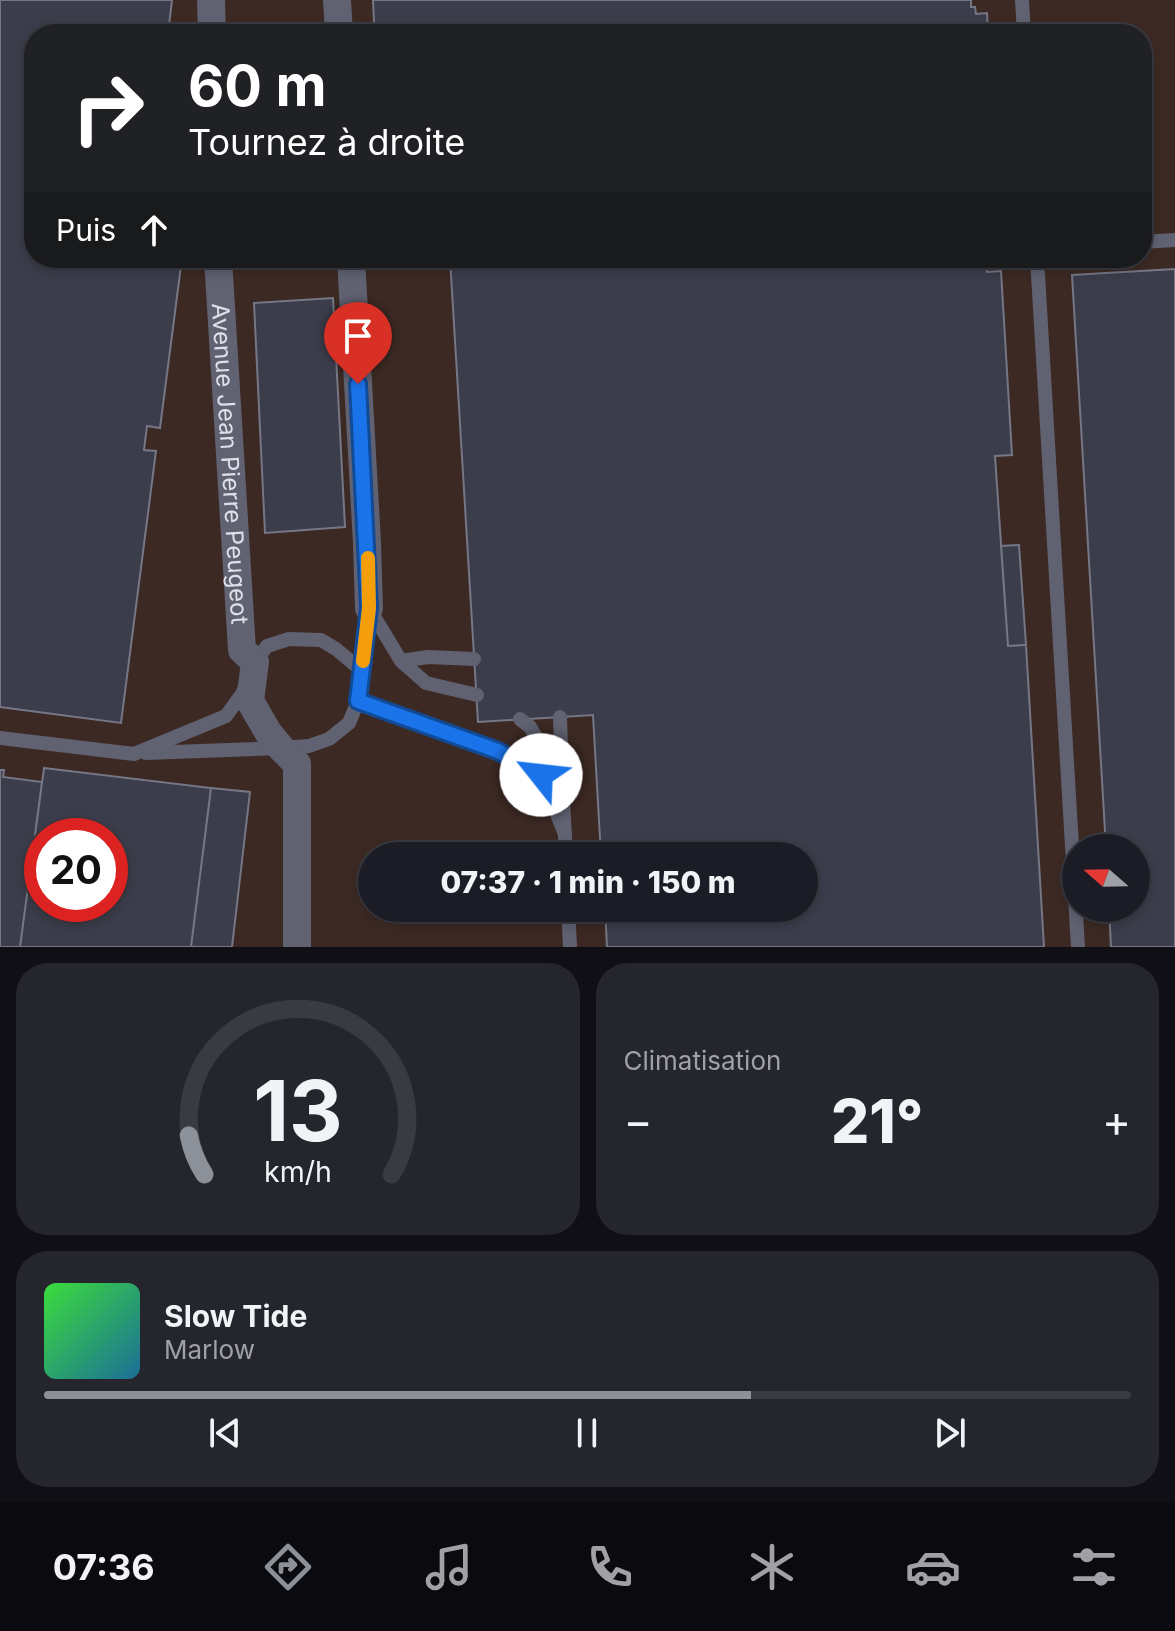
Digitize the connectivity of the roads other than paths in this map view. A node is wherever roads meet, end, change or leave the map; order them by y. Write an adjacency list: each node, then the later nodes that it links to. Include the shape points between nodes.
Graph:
1 (211, 0): 4 (street)
2 (337, 0): 5 (street)
3 (1022, 0): 6 (lane)
4 (212, 24)
5 (338, 24)
6 (1023, 24)
7 (1175, 240): 8 (lane)
8 (1152, 241)
9 (219, 268): 15 (street, Avenue Jean Pierre Peugeot, via 242,650)
10 (352, 268): 12 (street)
11 (1038, 268): 30 (lane)
12 (369, 608): 14 (lane); 16 (lane)
13 (474, 659): 14 (lane)
14 (401, 661): 17 (lane, via 426,683)
15 (255, 662): 16 (lane, via 267,646 289,639 321,640); 22 (street, via 250,701); 23 (lane, via 226,716)
16 (361, 670): 18 (lane)
17 (477, 695)
18 (358, 701): 22 (lane, via 349,723 329,739); 25 (lane, via 498,751 541,775)
19 (560, 717): 24 (lane)
20 (520, 719): 24 (lane)
21 (0, 738): 23 (lane)
22 (281, 748): 23 (lane); 28 (street, via 297,764)
23 (134, 754)
24 (562, 780): 25 (lane)
25 (565, 834): 26 (lane)
26 (565, 842)
27 (569, 922): 29 (lane)
28 (297, 947)
29 (570, 947)
30 (1078, 947)

